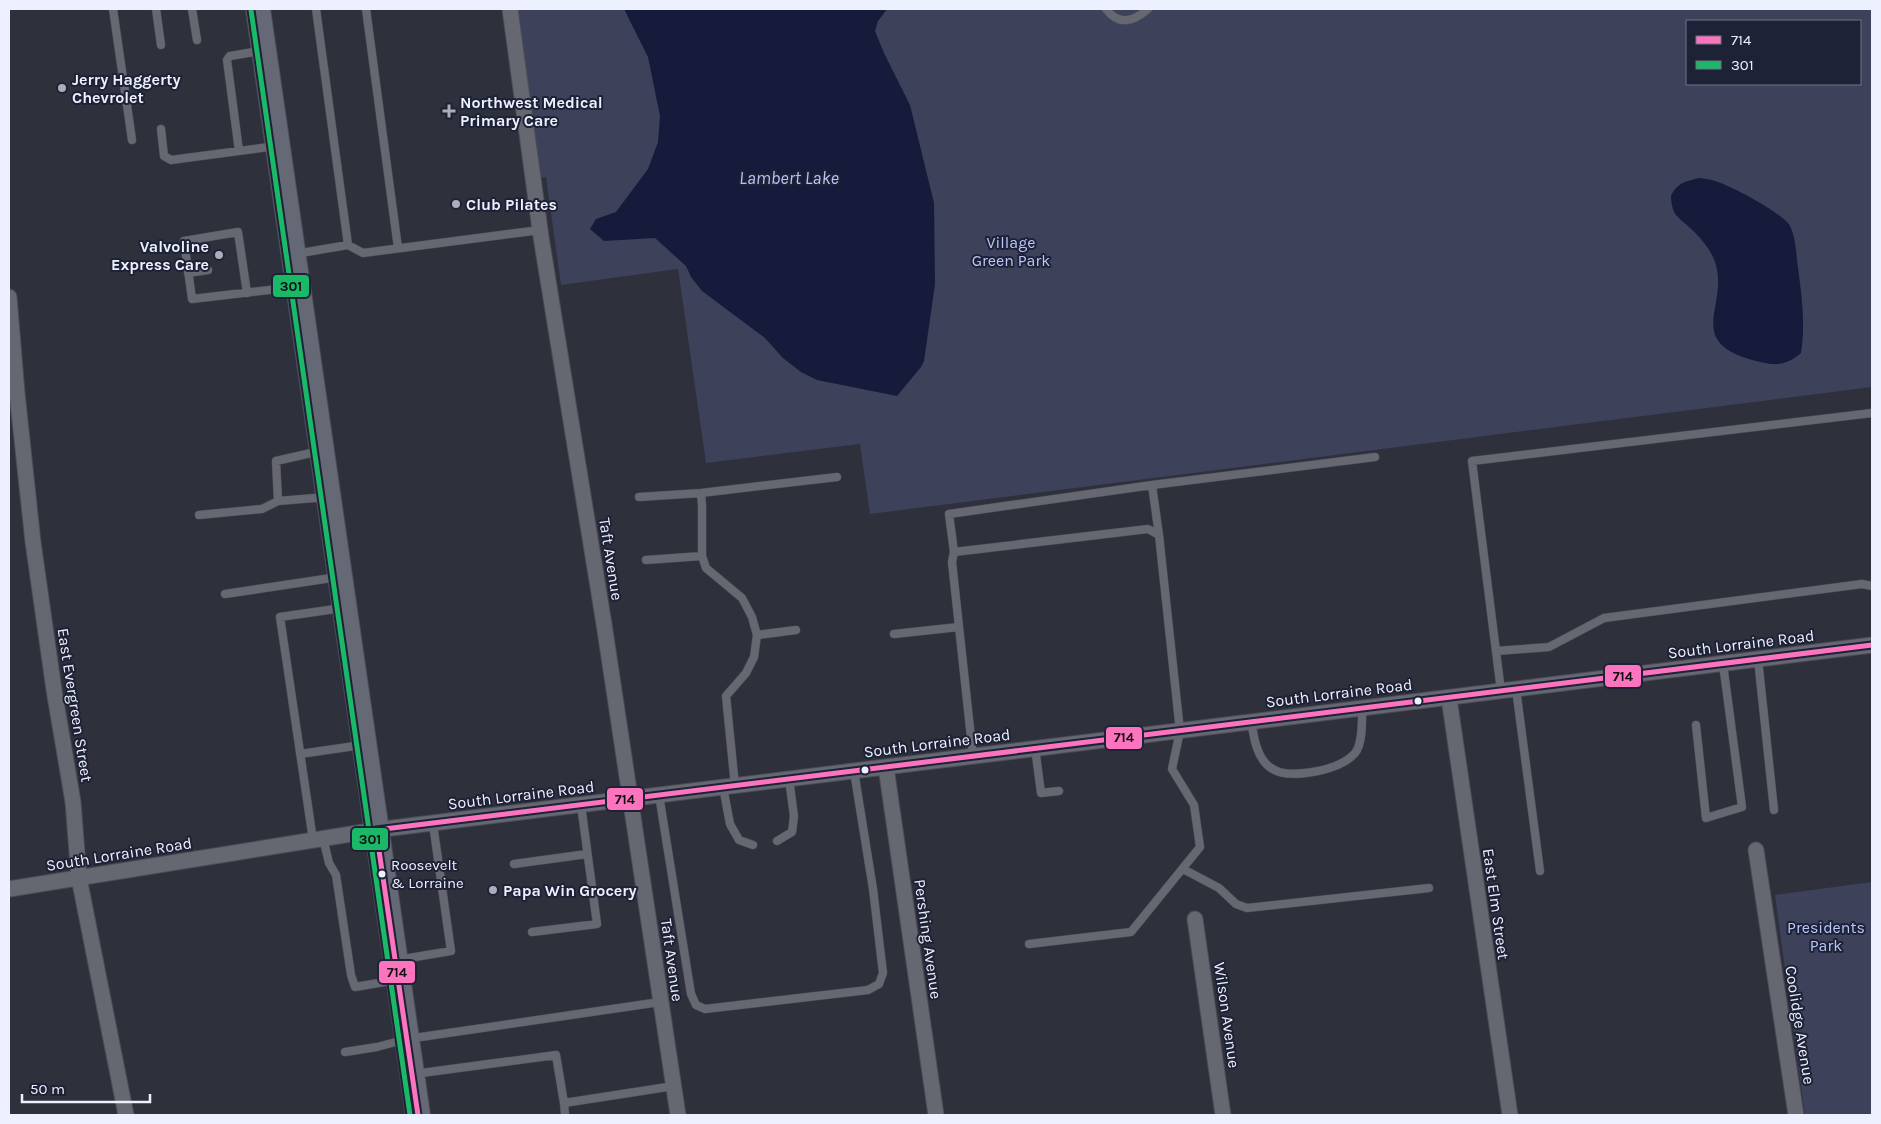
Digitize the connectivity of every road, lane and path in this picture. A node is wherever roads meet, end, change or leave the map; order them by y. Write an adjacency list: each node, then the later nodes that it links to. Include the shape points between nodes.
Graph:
1 (113, 9): 14 (lane)
2 (156, 9): 11 (lane)
3 (192, 9): 10 (lane)
4 (316, 9): 18 (lane)
5 (366, 9): 19 (lane)
6 (510, 9): 17 (street, Taft Avenue)
7 (1106, 9): 8 (lane, via 1121,20 1132,20)
8 (1148, 9)
9 (261, 11): 12 (main road)
10 (197, 40)
11 (161, 44)
12 (264, 51): 15 (main road); 16 (lane, via 230,56 226,60)
13 (161, 129): 16 (lane, via 164,156 171,160)
14 (132, 140)
15 (278, 146): 16 (lane); 20 (main road)
16 (239, 151)
17 (540, 230): 19 (lane); 70 (street, Taft Avenue)
18 (348, 245): 19 (lane, via 363,253); 20 (lane)
19 (398, 248)
20 (293, 254): 25 (main road)
21 (243, 265): 22 (lane); 24 (lane, via 238,232 184,242); 26 (lane)
22 (234, 266)
23 (208, 270): 24 (lane)
24 (188, 274): 26 (lane, via 192,299)
25 (298, 286): 26 (lane); 29 (main road)
26 (247, 293)
27 (9, 296): 83 (street, East Evergreen Street, via 33,542 73,802)
28 (1872, 413): 51 (lane, via 1472,461)
29 (322, 451): 34 (main road); 36 (lane, via 276,461)
30 (1375, 457): 32 (lane)
31 (837, 477): 33 (lane)
32 (1152, 485): 38 (lane); 39 (lane, via 949,514)
33 (701, 492): 35 (lane); 40 (lane)
34 (328, 497): 36 (lane); 42 (main road)
35 (640, 498)
36 (278, 501): 37 (lane, via 262,509)
37 (199, 515)
38 (1159, 535): 39 (lane, via 1148,528); 59 (lane)
39 (954, 552): 46 (lane, via 952,562)
40 (702, 556): 41 (lane); 49 (lane, via 706,568 742,598 752,617)
41 (646, 560)
42 (340, 576): 44 (lane); 45 (main road)
43 (1872, 586): 51 (lane, via 1862,584 1604,618 1550,647)
44 (225, 594)
45 (344, 607): 60 (main road); 62 (lane, via 280,617)
46 (958, 627): 48 (lane); 63 (lane)
47 (796, 630): 49 (lane)
48 (894, 634)
49 (756, 635): 67 (lane, via 754,657 746,673 726,696)
50 (1872, 645): 52 (street, South Lorraine Road)
51 (1496, 651): 54 (lane)
52 (1758, 659): 53 (street, South Lorraine Road); 72 (lane)
53 (1723, 664): 54 (street, South Lorraine Road); 58 (lane, via 1742,808 1706,818)
54 (1509, 690): 55 (street, South Lorraine Road); 82 (lane)
55 (1449, 698): 56 (street, South Lorraine Road); 102 (street, East Elm Street)
56 (1362, 708): 57 (street, South Lorraine Road); 57 (lane, via 1361,735 1356,753 1326,769 1297,775 1277,773 1264,761 1257,749)
57 (1251, 722): 59 (street, South Lorraine Road)
58 (1696, 725)
59 (1180, 730): 61 (street, South Lorraine Road); 81 (lane, via 1172,769 1194,805 1200,847)
60 (364, 744): 62 (lane); 74 (main road)
61 (1036, 748): 63 (street, South Lorraine Road); 68 (lane, via 1041,793)
62 (300, 754): 75 (lane)
63 (973, 756): 64 (street, South Lorraine Road)
64 (886, 767): 65 (street, South Lorraine Road); 100 (street, Pershing Avenue)
65 (854, 771): 66 (street, South Lorraine Road); 69 (lane, via 883,972 879,984 868,990 705,1009 696,1005 690,994)
66 (789, 779): 67 (street, South Lorraine Road); 76 (lane, via 794,816 792,832)
67 (729, 786): 69 (street, South Lorraine Road); 77 (lane, via 730,824 739,840)
68 (1059, 791)
69 (659, 795): 70 (street, South Lorraine Road)
70 (630, 798): 71 (street, South Lorraine Road); 90 (street, Taft Avenue)
71 (581, 805): 73 (street, South Lorraine Road); 79 (lane)
72 (1774, 810)
73 (433, 824): 74 (street, South Lorraine Road); 89 (lane, via 451,951)
74 (376, 830): 75 (street, South Lorraine Road); 89 (main road)
75 (318, 839): 83 (street, South Lorraine Road); 89 (lane, via 336,875 351,976 356,987)
76 (777, 841)
77 (753, 845)
78 (1756, 850): 103 (street, Coolidge Avenue)
79 (587, 854): 80 (lane); 87 (lane, via 597,924)
80 (514, 864)
81 (1183, 869): 84 (lane, via 1219,888 1236,904 1247,908); 88 (lane, via 1130,932)
82 (1540, 870)
83 (79, 878): 85 (street, South Lorraine Road); 96 (street, East Evergreen Street)
84 (1429, 888)
85 (9, 889)
86 (1195, 919): 101 (street, Wilson Avenue)
87 (532, 932)
88 (1029, 944)
89 (397, 970): 91 (main road)
90 (660, 1002): 91 (lane); 94 (street, Taft Avenue)
91 (407, 1039): 92 (lane); 93 (main road)
92 (345, 1052)
93 (412, 1074): 95 (lane, via 556,1055); 97 (main road)
94 (674, 1086): 95 (lane); 99 (street, Taft Avenue)
95 (564, 1103): 98 (lane)
96 (126, 1115)
97 (418, 1115)
98 (566, 1115)
99 (678, 1115)
100 (936, 1115)
101 (1223, 1115)
102 (1510, 1115)
103 (1796, 1115)

